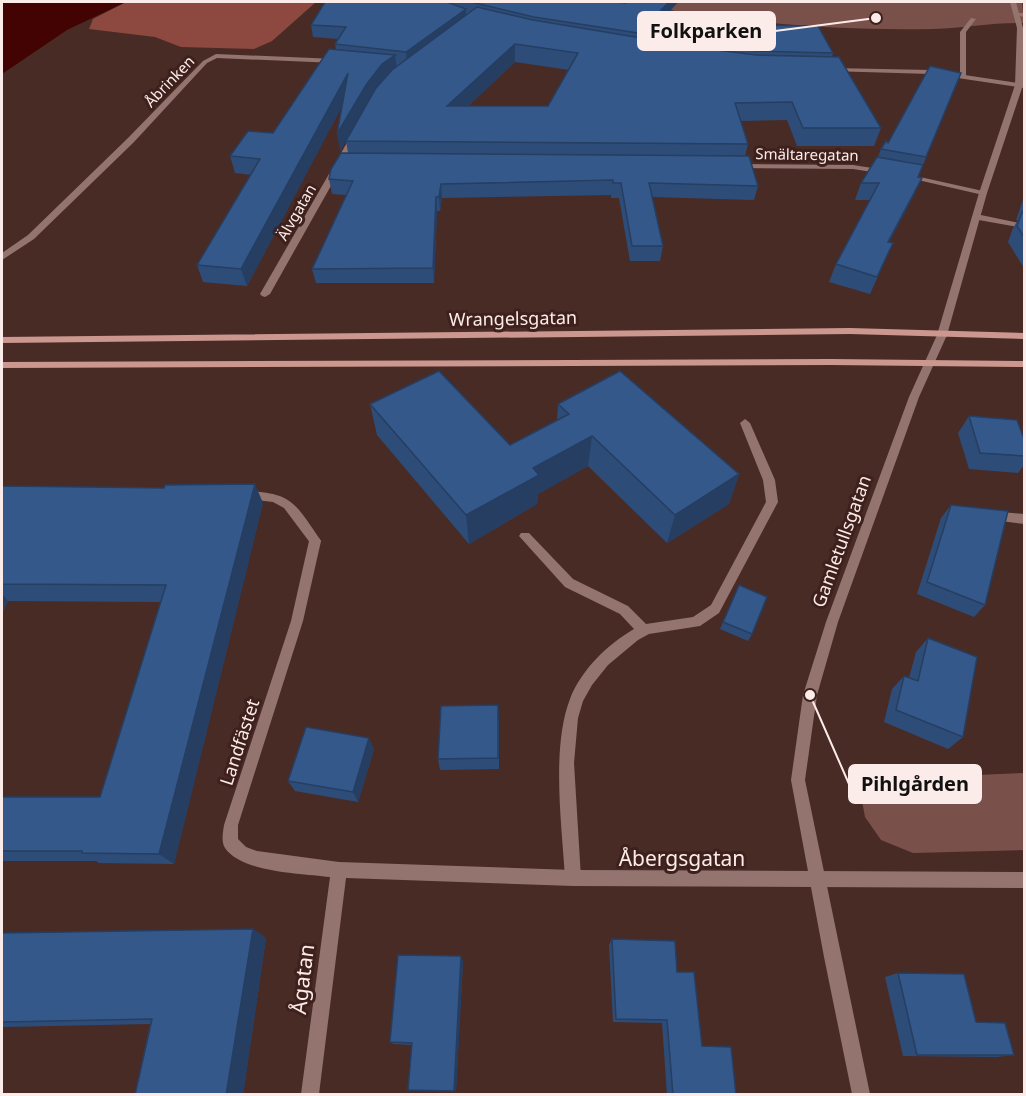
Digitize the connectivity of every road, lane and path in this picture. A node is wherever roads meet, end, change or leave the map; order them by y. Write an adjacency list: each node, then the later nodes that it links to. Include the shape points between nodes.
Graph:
1 (1013, 2): 2 (street, Gamletullsgatan)
2 (1021, 14): 7 (street, Gamletullsgatan)
3 (973, 19): 6 (street, via 963,32)
4 (350, 63): 15 (street, Åbrinken, via 216,56 205,62 31,237)
5 (827, 70): 6 (street, via 922,71)
6 (963, 76): 7 (street)
7 (1022, 85): 12 (street, Gamletullsgatan)
8 (363, 123): 9 (street, Älvgatan)
9 (340, 163): 10 (street); 16 (street, Älvgatan)
10 (352, 163)
11 (734, 166): 12 (street, Smältaregatan, via 853,167)
12 (982, 193): 13 (street, Gamletullsgatan)
13 (976, 217): 14 (street); 17 (street, Gamletullsgatan)
14 (1024, 226)
15 (2, 257)
16 (265, 294)
17 (942, 334): 18 (main road, Wrangelsgatan); 19 (main road, Wrangelsgatan, via 850,331); 20 (street, Gamletullsgatan)
18 (1024, 336)
19 (2, 340)
20 (929, 364): 21 (main road); 22 (main road); 31 (street, Gamletullsgatan, via 835,612 810,695 798,780)
21 (1024, 364)
22 (2, 365)
23 (745, 423): 28 (street, via 769,480 772,502 758,532 715,609 699,620)
24 (228, 495): 29 (street, Landfästet, via 273,496 288,503 315,541 297,621 231,825 230,842 241,853 258,859)
25 (980, 515): 26 (street)
26 (1024, 519)
27 (525, 536): 28 (street, via 569,583 624,610)
28 (644, 630): 30 (street, via 620,645 586,682 576,700 568,761)
29 (339, 870): 30 (street, Åbergsgatan); 33 (street, Ågatan)
30 (573, 878): 31 (street, Åbergsgatan)
31 (818, 880): 32 (street, Åbergsgatan); 34 (street, Gamletullsgatan)
32 (1024, 880)
33 (310, 1095)
34 (861, 1095)

